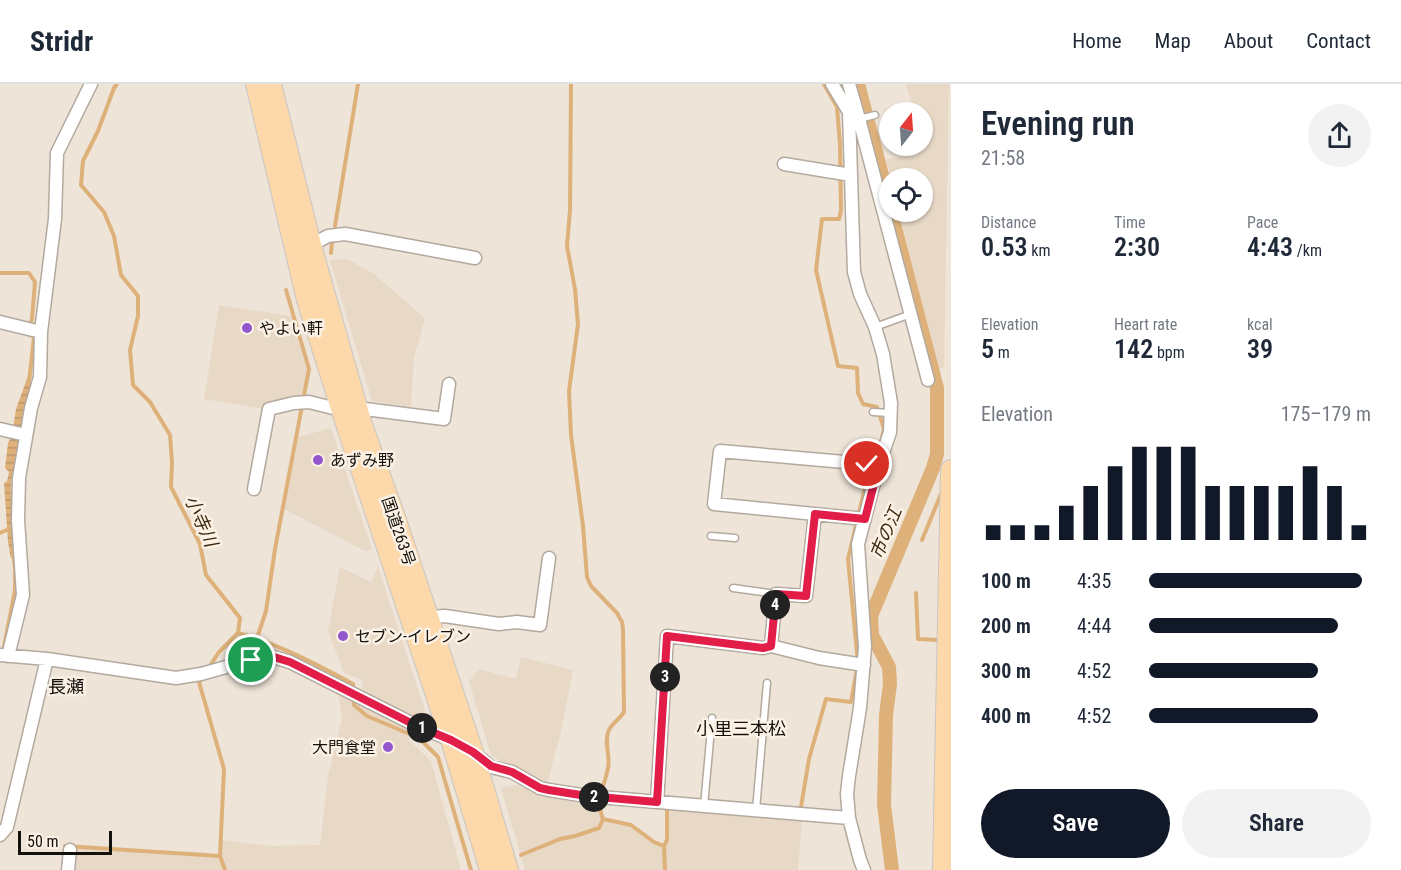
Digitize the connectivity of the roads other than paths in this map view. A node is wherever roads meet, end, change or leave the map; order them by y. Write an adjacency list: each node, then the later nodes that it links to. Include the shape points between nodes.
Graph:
1 (91, 84): 15 (street, via 57,153 55,219)
2 (256, 84): 18 (highway, 国道263号, via 308,300)
3 (271, 84): 10 (highway, 国道263号)
4 (832, 84): 7 (street)
5 (849, 84): 7 (street)
6 (875, 115): 7 (lane)
7 (855, 120): 9 (street); 12 (street)
8 (784, 164): 9 (street)
9 (844, 174): 14 (street, via 854,272)
10 (311, 245): 11 (street, via 328,236 345,234); 18 (highway, 国道263号)
11 (475, 258)
12 (910, 314): 14 (lane); 16 (street)
13 (0, 322): 15 (street)
14 (875, 327): 20 (street, via 884,354 891,403)
15 (33, 330): 22 (street, via 40,377)
16 (928, 380)
17 (449, 384): 18 (street, via 444,419)
18 (349, 409): 25 (street, via 309,402 269,409); 33 (highway, 国道263号, via 362,425); 41 (highway, 国道263号)
19 (873, 412): 20 (lane)
20 (888, 413): 23 (street, via 890,432)
21 (4, 430): 22 (street)
22 (26, 435): 36 (street, via 18,519 23,595)
23 (873, 466): 26 (street, via 720,451 714,504); 27 (street)
24 (951, 470): 34 (highway)
25 (254, 489)
26 (815, 514): 27 (street); 32 (street, via 806,596)
27 (865, 519): 38 (street, via 858,544 865,647)
28 (711, 536): 29 (lane)
29 (735, 538)
30 (549, 558): 33 (street, via 540,625)
31 (733, 588): 32 (lane)
32 (776, 594): 35 (street)
33 (428, 617): 42 (highway, 国道263号)
34 (950, 631): 43 (highway)
35 (771, 646): 38 (street); 44 (street, via 667,636)
36 (4, 656): 37 (street)
37 (47, 659): 41 (street, via 176,678 274,657); 48 (street, via 7,826)
38 (859, 664): 47 (street, via 860,708 847,794)
39 (767, 683): 46 (lane)
40 (712, 718): 45 (lane)
41 (451, 740): 42 (street); 51 (highway, 国道263号)
42 (473, 752): 44 (street, via 491,766 512,772 540,788); 52 (highway, 国道263号)
43 (948, 770): 54 (highway)
44 (657, 802): 45 (street)
45 (704, 806): 46 (street)
46 (756, 810): 47 (street)
47 (849, 818): 53 (street)
48 (0, 835)
49 (70, 850): 50 (street)
50 (68, 870)
51 (490, 870)
52 (508, 870)
53 (864, 870)
54 (943, 870)

